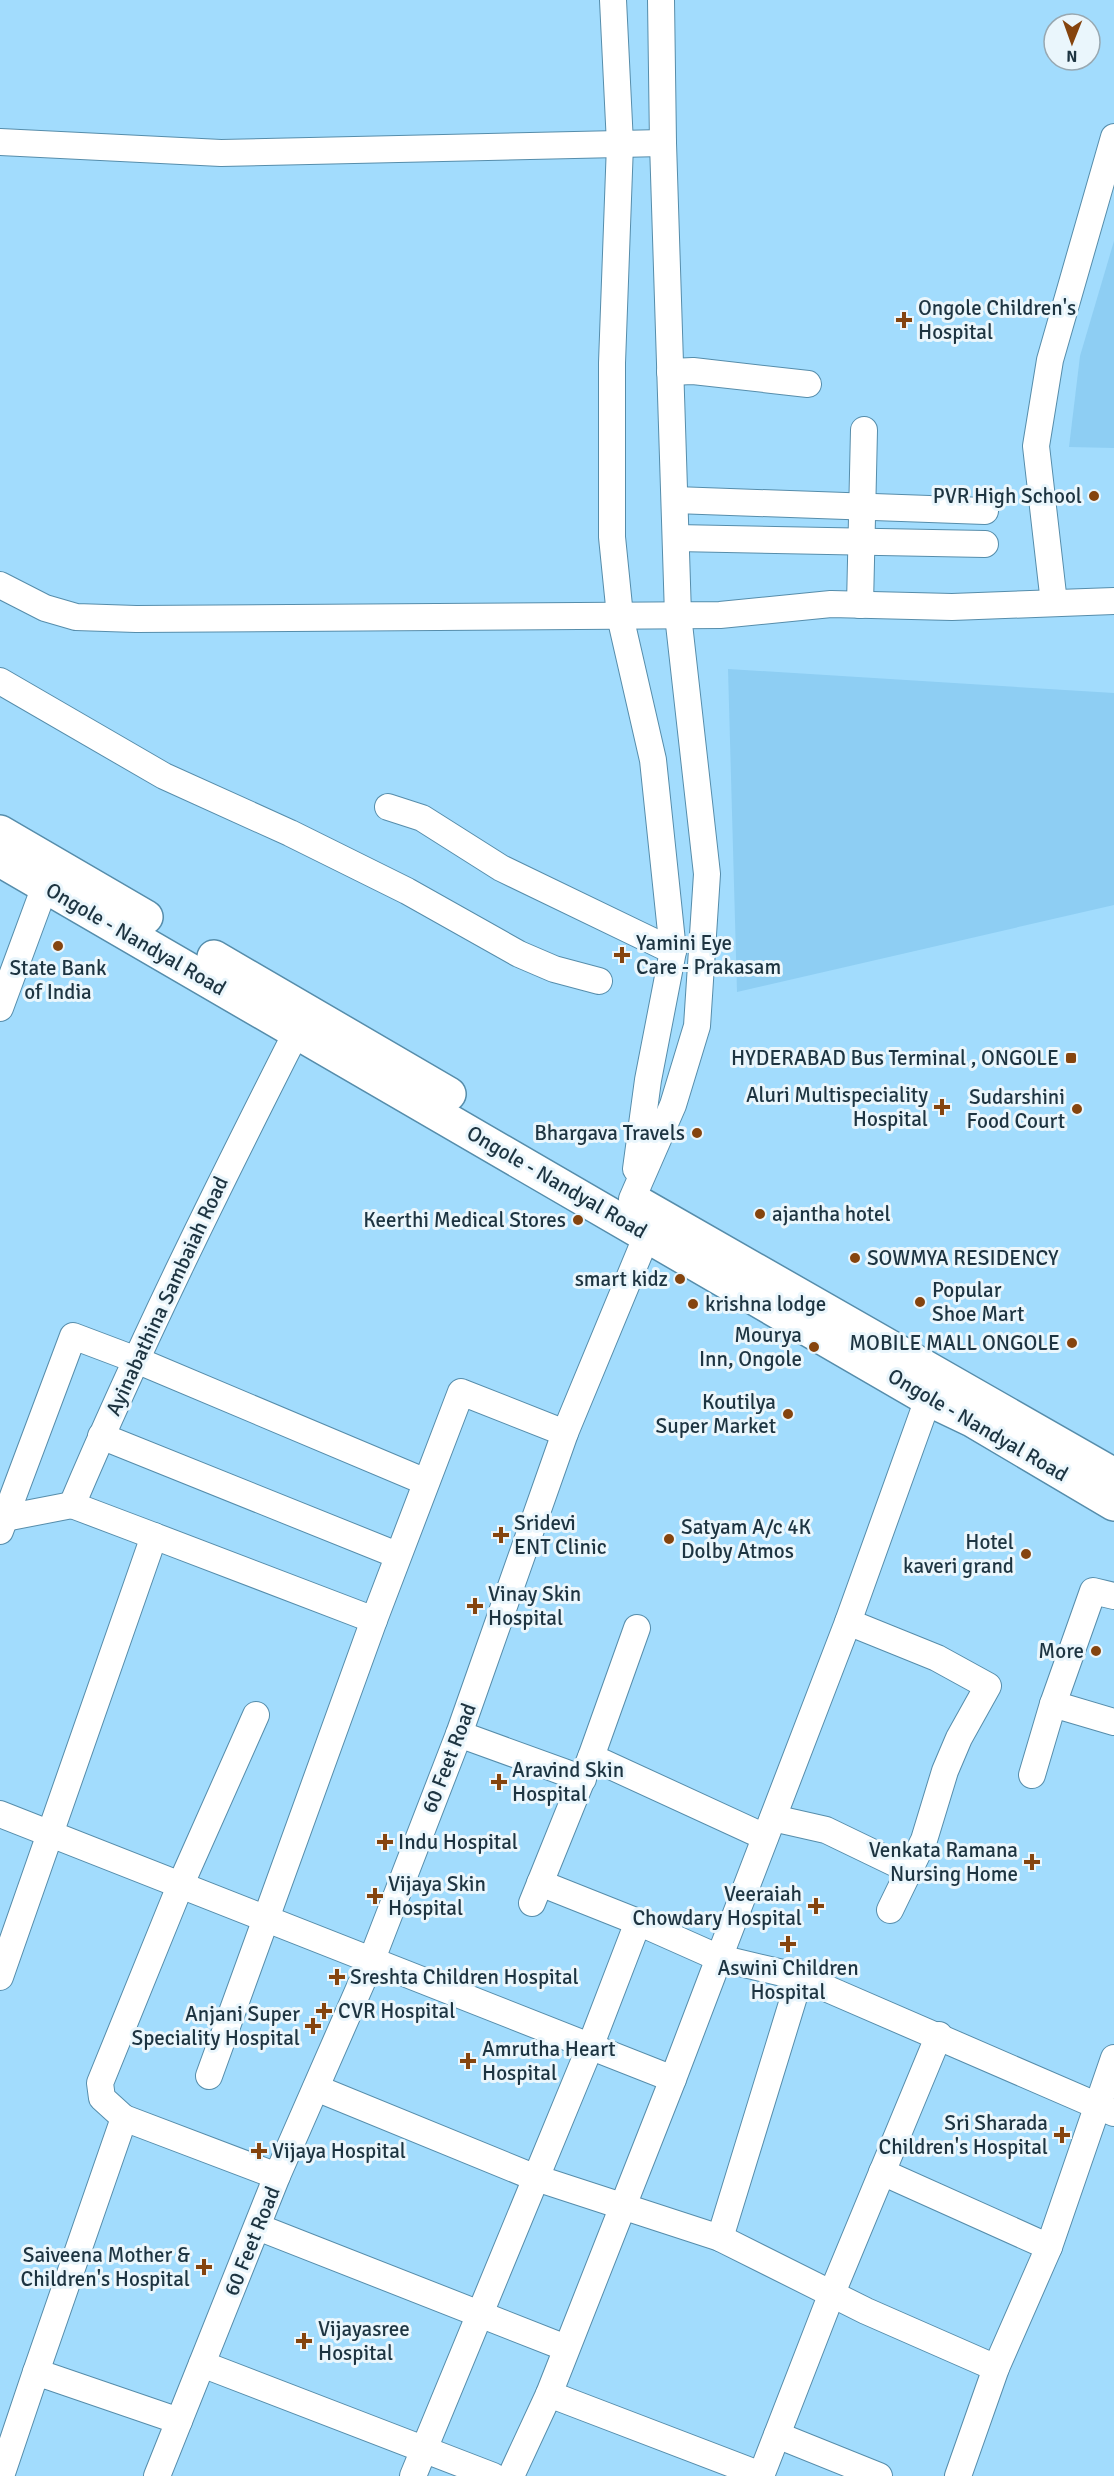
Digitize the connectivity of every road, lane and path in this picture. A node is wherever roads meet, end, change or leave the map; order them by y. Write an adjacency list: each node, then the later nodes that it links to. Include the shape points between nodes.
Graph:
1 (613, 0): 6 (street)
2 (662, 0): 5 (street)
3 (1114, 137): 18 (street, via 1050,360 1036,446)
4 (0, 142): 6 (street, via 221,153)
5 (663, 143): 6 (street); 7 (street)
6 (620, 144): 21 (street, via 612,363 612,537)
7 (670, 372): 8 (street); 10 (street)
8 (808, 384)
9 (864, 430): 11 (street)
10 (675, 500): 11 (street); 13 (street)
11 (861, 507): 12 (street); 14 (street)
12 (985, 511)
13 (676, 538): 14 (street); 20 (street)
14 (860, 543): 15 (street); 19 (street)
15 (984, 544)
16 (0, 585): 21 (street, via 45,608 76,617)
17 (1114, 601): 18 (street)
18 (1054, 603): 19 (street)
19 (860, 605): 20 (street)
20 (678, 615): 21 (street); 31 (street, via 707,874 702,962 697,1026)
21 (620, 616): 27 (street, via 653,760)
22 (0, 681): 28 (street, via 164,776 407,891 519,954 554,969)
23 (388, 807): 27 (street, via 422,818 501,868)
24 (0, 832): 30 (main road, Ongole - Nandyal Road)
25 (0, 860): 26 (main road, Ongole - Nandyal Road)
26 (45, 886): 29 (street); 30 (main road, Ongole - Nandyal Road, via 186,966)
27 (673, 951): 31 (street, via 648,1080)
28 (599, 981)
29 (0, 1008)
30 (303, 1024): 31 (main road, Ongole - Nandyal Road); 32 (street, Ayinabathina Sambaiah Road, via 199,1223)
31 (639, 1217): 33 (main road, Ongole - Nandyal Road); 34 (street, 60 Feet Road); 37 (main road, Ongole - Nandyal Road)
32 (134, 1359): 35 (street, Ayinabathina Sambaiah Road); 36 (street); 39 (street, via 73,1336)
33 (928, 1399): 37 (main road, Ongole - Nandyal Road); 44 (street)
34 (565, 1433): 36 (street, via 461,1392); 49 (street, 60 Feet Road)
35 (101, 1436): 38 (street, Ayinabathina Sambaiah Road); 41 (street)
36 (426, 1482): 41 (street)
37 (1108, 1486)
38 (72, 1505): 39 (street); 40 (street)
39 (2, 1525)
40 (154, 1536): 43 (street); 54 (street)
41 (397, 1555): 43 (street)
42 (1114, 1596): 46 (street, via 1093,1591)
43 (374, 1620): 58 (street)
44 (848, 1622): 53 (street); 55 (street, via 937,1658 988,1686 950,1760)
45 (637, 1628): 50 (street)
46 (1053, 1704): 48 (street); 51 (street)
47 (256, 1714): 56 (street)
48 (1114, 1722)
49 (459, 1734): 50 (street); 61 (street, 60 Feet Road)
50 (587, 1768): 53 (street); 59 (street, via 536,1893)
51 (1032, 1775)
52 (0, 1814): 54 (street)
53 (769, 1827): 55 (street, via 826,1830); 60 (street)
54 (51, 1834): 56 (street); 62 (street)
55 (911, 1871): 57 (street)
56 (180, 1886): 58 (street); 71 (street, via 99,2083 102,2098)
57 (890, 1910)
58 (265, 1919): 61 (street); 67 (street)
59 (638, 1922): 60 (street); 65 (street)
60 (719, 1958): 63 (street); 68 (street)
61 (372, 1959): 65 (street); 69 (street, 60 Feet Road)
62 (0, 1977)
63 (800, 1977): 64 (street); 77 (street)
64 (939, 2035): 70 (street); 72 (street)
65 (590, 2047): 68 (street); 74 (street)
66 (1114, 2058): 70 (street)
67 (209, 2076)
68 (673, 2079): 75 (street)
69 (316, 2088): 73 (street, 60 Feet Road); 74 (street)
70 (1107, 2109): 78 (street)
71 (123, 2118): 73 (street); 84 (street)
72 (882, 2172): 78 (street); 79 (street)
73 (278, 2176): 76 (street, 60 Feet Road)
74 (536, 2178): 75 (street); 80 (street)
75 (622, 2207): 77 (street); 81 (street)
76 (258, 2228): 80 (street); 82 (street, 60 Feet Road)
77 (720, 2238): 79 (street)
78 (1049, 2247): 83 (street)
79 (832, 2293): 83 (street); 87 (street)
80 (478, 2314): 81 (street); 88 (street)
81 (566, 2348): 85 (street)
82 (202, 2364): 86 (street, 60 Feet Road); 88 (street)
83 (996, 2368): 96 (street)
84 (36, 2372): 86 (street); 89 (street)
85 (549, 2394): 93 (street); 94 (street)
86 (179, 2421): 90 (street, 60 Feet Road)
87 (777, 2435): 94 (street); 95 (street)
88 (424, 2448): 91 (street); 92 (street)
89 (1, 2476)
90 (157, 2476)
91 (413, 2476)
92 (493, 2476)
93 (511, 2476)
94 (761, 2476)
95 (879, 2476)
96 (958, 2476)

